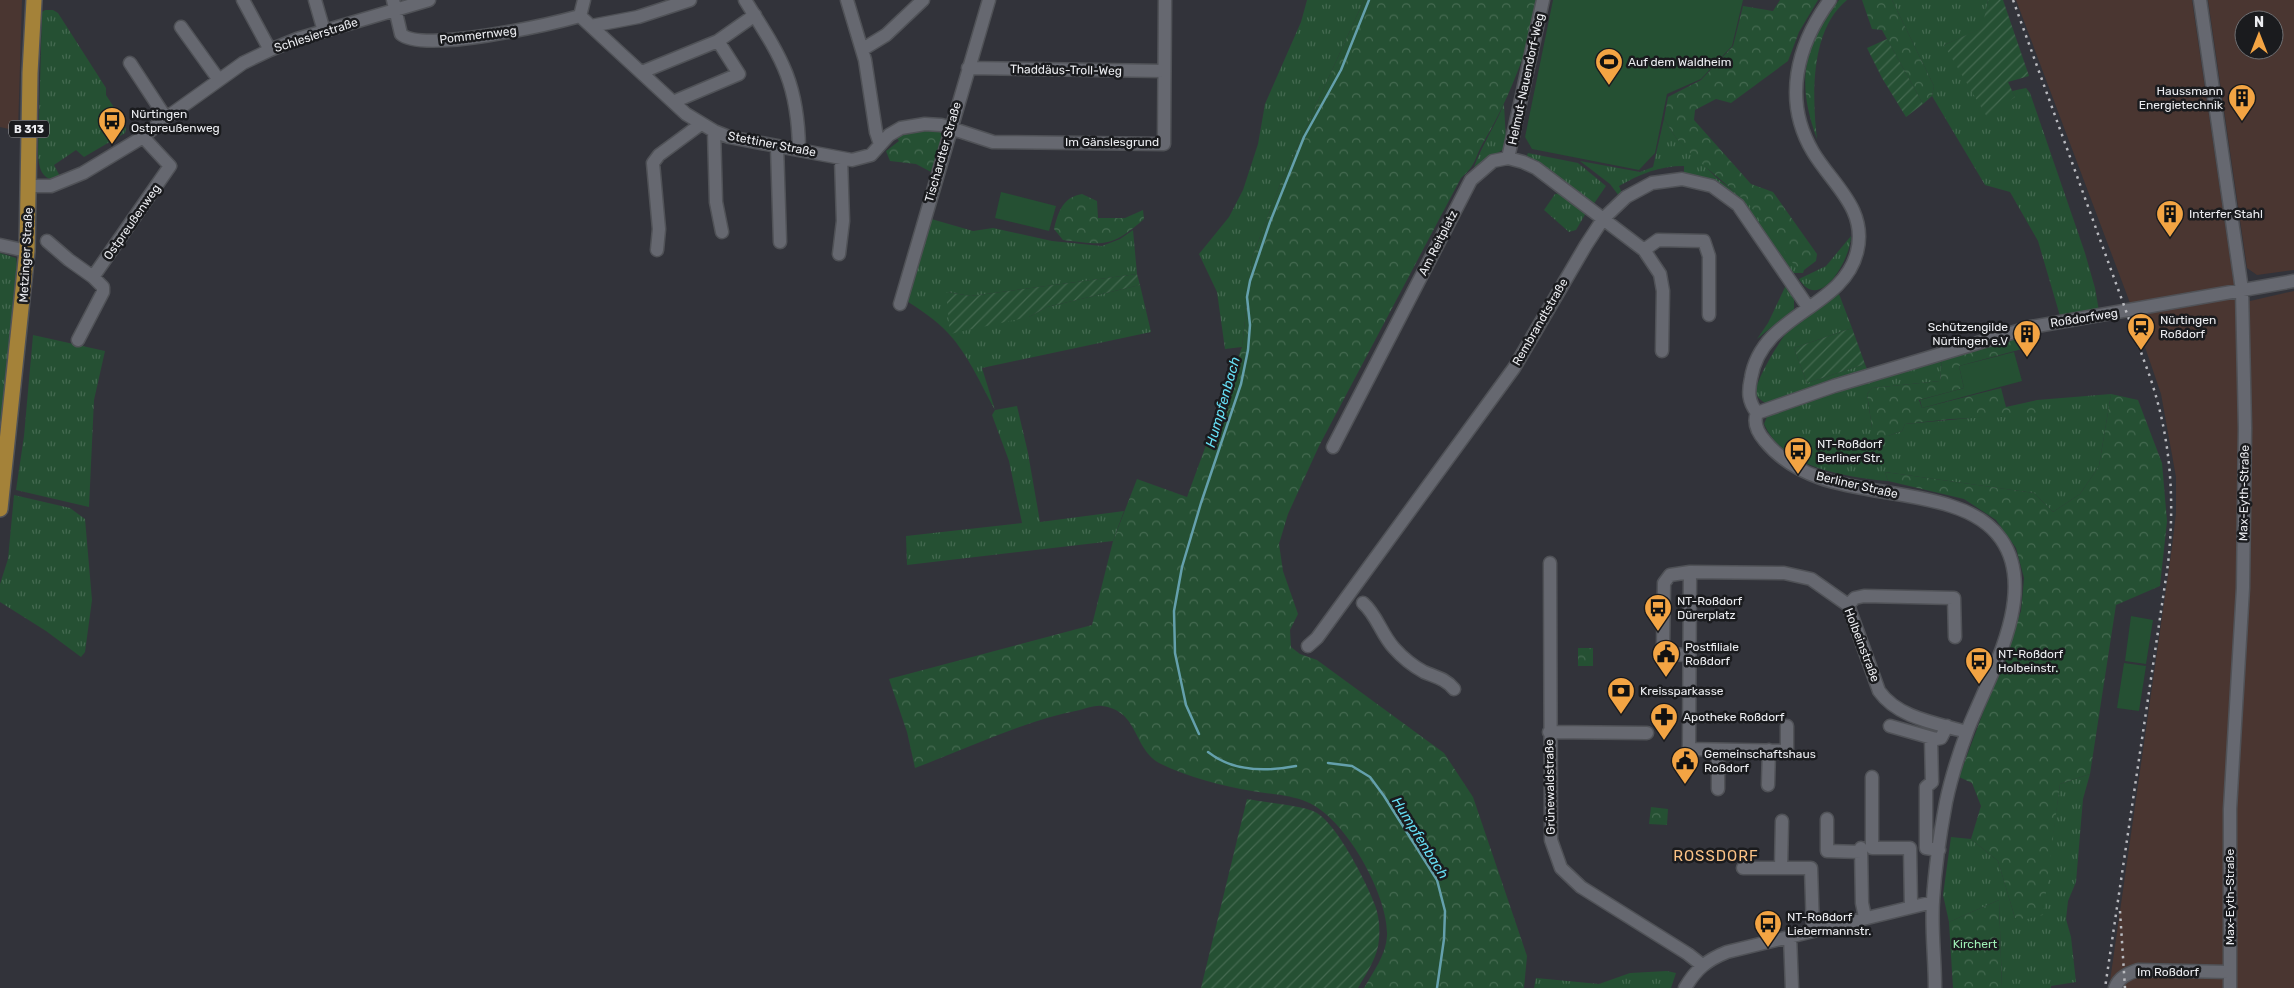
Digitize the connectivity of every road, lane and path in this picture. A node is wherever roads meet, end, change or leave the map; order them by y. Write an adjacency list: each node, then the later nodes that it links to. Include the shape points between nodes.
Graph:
1 (34, 0): 40 (main road, Metzinger Straße / B 313)
2 (243, 0): 23 (street)
3 (315, 0): 20 (street)
4 (429, 0): 15 (street, Schlesierstraße)
5 (584, 0): 17 (street)
6 (690, 0): 18 (street, via 638,17)
7 (745, 0): 16 (street)
8 (846, 0): 22 (street)
9 (923, 0): 22 (street, via 886,36)
10 (1165, 0): 26 (street, Im Gänslesgrund)
11 (1543, 0): 39 (street, Helmut-Nauendorf-Weg)
12 (1830, 0): 54 (street, Berliner Straße, via 1807,36 1800,56 1796,83 1798,110 1813,152 1846,196 1855,214 1858,243 1850,271)
13 (2200, 0): 52 (street, Max-Eyth-Straße)
14 (984, 2): 25 (street, Tischardter Straße)
15 (395, 5): 17 (street, Pommernweg, via 400,34 404,38 422,41 495,34); 20 (street, Schlesierstraße)
16 (755, 15): 21 (street); 37 (street, via 789,75 797,110)
17 (580, 16): 18 (street, Stettiner Straße)
18 (592, 26): 27 (street, Stettiner Straße)
19 (181, 27): 28 (street)
20 (324, 31): 23 (street, Schlesierstraße)
21 (718, 41): 27 (street); 29 (street, via 739,74)
22 (863, 49): 35 (street)
23 (270, 50): 28 (street, Schlesierstraße)
24 (130, 63): 30 (street)
25 (968, 68): 26 (street, Thaddäus-Troll-Weg); 32 (street, Tischardter Straße)
26 (1164, 71): 32 (street, Im Gänslesgrund, via 1164,144 993,142)
27 (642, 72): 29 (street, Stettiner Straße)
28 (218, 80): 30 (street, Schlesierstraße)
29 (674, 102): 31 (street, Stettiner Straße)
30 (166, 118): 34 (street, Schlesierstraße)
31 (701, 124): 33 (street, Stettiner Straße); 46 (street, via 653,163 659,229)
32 (950, 129): 35 (street, Stettiner Straße, via 941,125 914,125 889,135); 53 (street, Tischardter Straße)
33 (714, 131): 36 (street, Stettiner Straße); 42 (street, via 716,202)
34 (143, 137): 40 (street, Schlesierstraße, via 84,173 61,183); 50 (street, Ostpreußenweg, via 170,166)
35 (880, 144): 38 (street, Stettiner Straße, via 865,158)
36 (776, 146): 37 (street, Stettiner Straße); 44 (street)
37 (799, 148): 38 (street, Stettiner Straße)
38 (841, 158): 49 (street, via 843,221)
39 (1508, 158): 41 (street, via 1536,168); 59 (street, Am Reitplatz, via 1493,161 1471,180)
40 (29, 186): 48 (main road, Metzinger Straße / B 313)
41 (1603, 219): 47 (street); 54 (street, Rembrandtstraße, via 1626,197 1652,183 1682,179 1712,186 1738,205); 66 (street, Rembrandtstraße, via 1572,266 1514,368)
42 (722, 232)
43 (47, 241): 50 (street)
44 (780, 242)
45 (0, 245): 48 (street)
46 (657, 250)
47 (1644, 250): 55 (street, via 1658,240 1704,241 1709,256); 57 (street, via 1660,274 1663,291)
48 (27, 251): 60 (main road, Metzinger Straße / B 313)
49 (839, 254)
50 (93, 277): 56 (street, via 103,287 103,292)
51 (2294, 281): 52 (street, Roßdorfweg)
52 (2242, 290): 58 (street, Roßdorfweg, via 2031,327 1834,386); 92 (street, Max-Eyth-Straße, via 2245,428 2243,588 2230,809)
53 (900, 304)
54 (1808, 307): 58 (street, Berliner Straße, via 1758,352 1749,395 1750,404)
55 (1709, 315)
56 (78, 340)
57 (1662, 351)
58 (1757, 413): 73 (street, Berliner Straße, via 1755,423 1763,439 1799,470 1842,484 1952,506 1989,526 2001,540 2014,574 2014,606)
59 (1333, 447)
60 (0, 510)
61 (1550, 564): 72 (street, Grünewaldstraße)
62 (1690, 572): 64 (street, Holbeinstraße, via 1799,575 1827,588); 67 (street); 67 (street, Holbeinstraße, via 1673,573 1667,578 1663,600 1664,650 1667,654)
63 (1363, 603): 68 (street, via 1373,612 1393,647 1424,671 1447,681)
64 (1848, 604): 65 (street, via 1864,596 1954,598); 71 (street, Holbeinstraße, via 1879,691 1888,703 1911,716)
65 (1955, 637)
66 (1308, 646)
67 (1688, 655): 76 (street, via 1689,749)
68 (1454, 689)
69 (1787, 726): 77 (street, via 1787,751)
70 (1890, 726): 75 (street)
71 (1947, 726): 73 (street, Holbeinstraße); 75 (street, via 1941,738)
72 (1549, 732): 74 (street); 91 (street, Grünewaldstraße, via 1551,840 1561,868 1581,888)
73 (1967, 732): 83 (street, Berliner Straße, via 1950,785)
74 (1647, 733)
75 (1930, 739): 83 (street, via 1932,782 1926,787 1926,848)
76 (1718, 750): 77 (street); 80 (street)
77 (1769, 750): 79 (street)
78 (1872, 777): 87 (street, via 1872,848 1910,848)
79 (1768, 786)
80 (1718, 789)
81 (1827, 819): 88 (street, via 1827,851 1861,850)
82 (1782, 821): 85 (street)
83 (1939, 850): 86 (street, Berliner Straße)
84 (1743, 868): 85 (street)
85 (1781, 868): 89 (street, via 1811,868)
86 (1933, 902): 87 (street); 95 (street, Berliner Straße)
87 (1911, 905): 88 (street)
88 (1865, 917): 89 (street)
89 (1813, 930): 90 (street)
90 (1790, 936): 91 (street, via 1727,952); 94 (street)
91 (1702, 965): 93 (street)
92 (2230, 972): 96 (street, Im Roßdorf, via 2138,970 2125,975); 97 (street, Max-Eyth-Straße)
93 (1685, 988)
94 (1792, 988)
95 (1935, 988)
96 (2115, 988)
97 (2230, 988)

